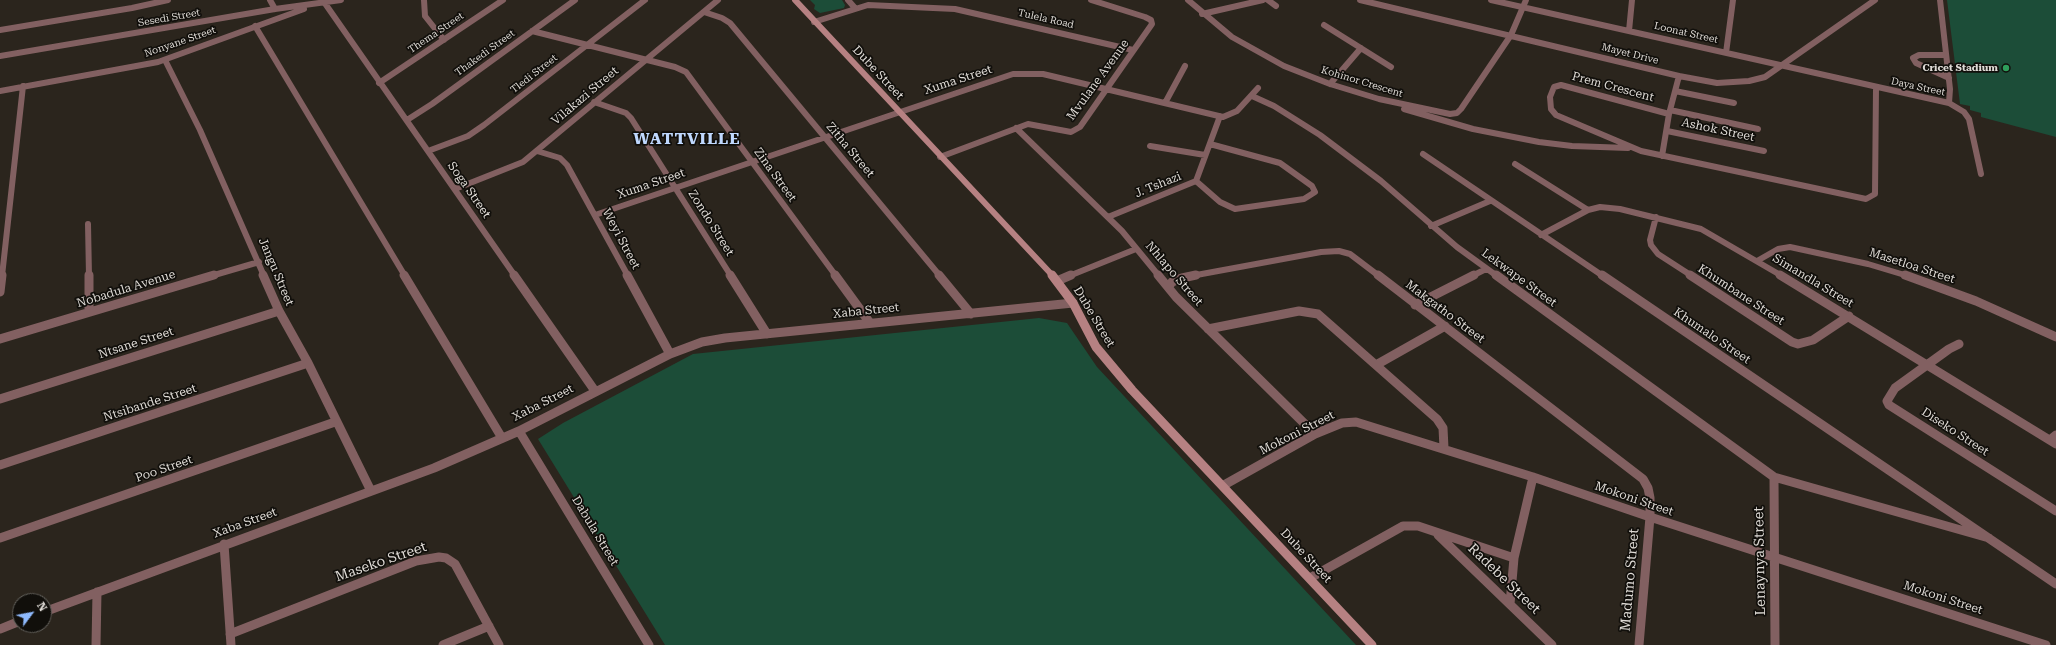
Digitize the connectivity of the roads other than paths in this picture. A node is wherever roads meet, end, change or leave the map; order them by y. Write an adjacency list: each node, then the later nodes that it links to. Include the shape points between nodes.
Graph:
1 (168, 0): 33 (street)
2 (270, 0): 27 (street)
3 (341, 0): 22 (street, Sesedi Street)
4 (424, 0): 37 (street, via 425,16)
5 (504, 0): 37 (street, Thema Street)
6 (575, 0): 34 (street, Thakedi Street)
7 (645, 0): 38 (street, Tledi Street)
8 (718, 0): 28 (street, Vilakazi Street)
9 (796, 0): 30 (street, Dube Street)
10 (848, 0): 26 (street)
11 (1091, 0): 40 (street, Mvulane Avenue, via 1149,18 1152,24)
12 (1188, 0): 29 (street, Kohinor Crescent)
13 (1263, 0): 29 (street)
14 (1268, 0): 24 (street)
15 (1360, 0): 36 (street, Mayet Drive)
16 (1491, 0): 25 (street, Loonat Street)
17 (1526, 0): 25 (street)
18 (1632, 0): 35 (street)
19 (1733, 0): 41 (street)
20 (1875, 0): 47 (street, Mayet Drive)
21 (1940, 0): 42 (street, Daya Street)
22 (324, 2): 23 (street, Sesedi Street); 51 (street, Soga Street)
23 (316, 4): 27 (street, Sesedi Street); 32 (street, Nonyane Street)
24 (1276, 6)
25 (1523, 7): 35 (street, Loonat Street); 36 (street)
26 (855, 8): 30 (street, Tulela Road); 40 (street, Tulela Road, via 876,4 955,9)
27 (275, 9): 43 (street, Sesedi Street)
28 (704, 12): 45 (street, Vilakazi Street); 72 (street, Zitha Street, via 730,23)
29 (1202, 14): 52 (street, Kohinor Crescent, via 1250,48 1284,66)
30 (814, 22): 65 (street, Dube Street)
31 (1324, 25): 39 (street)
32 (255, 26): 44 (street, Nonyane Street); 126 (street)
33 (0, 30)
34 (532, 31): 38 (street, Zina Street); 68 (street, Thakedi Street)
35 (1629, 31): 41 (street, Loonat Street)
36 (1511, 35): 49 (street, Mayet Drive); 60 (street, Kohinor Crescent, via 1457,113 1450,114)
37 (444, 40): 51 (street, Thema Street)
38 (587, 45): 45 (street, Zina Street); 76 (street, Tledi Street, via 484,126 468,136)
39 (1361, 48): 48 (street); 52 (street)
40 (1133, 50): 56 (street, Mvulane Avenue)
41 (1726, 52): 47 (street, Loonat Street)
42 (1945, 55): 50 (street, Daya Street); 50 (street, via 1919,55 1913,58 1916,63)
43 (0, 56)
44 (165, 60): 53 (street, Nonyane Street); 99 (street, Jangu Street, via 200,130)
45 (645, 60): 61 (street, Vilakazi Street); 83 (street, Zina Street, via 686,72)
46 (1185, 66): 62 (street)
47 (1782, 66): 49 (street, Mayet Drive, via 1765,77 1749,81 1711,82); 55 (street, Loonat Street)
48 (1392, 67)
49 (1679, 76): 58 (street, Ashok Street)
50 (1949, 78): 64 (street, Daya Street)
51 (379, 83): 68 (street, Soga Street)
52 (1330, 84): 60 (street, Kohinor Crescent)
53 (23, 86): 57 (street, Nonyane Street); 103 (street)
54 (1258, 88): 59 (street)
55 (1876, 88): 64 (street, Daya Street); 81 (street, Prem Crescent, via 1876,190 1870,198 1862,199)
56 (1104, 89): 62 (street, Xuma Street); 65 (street, Xuma Street, via 1043,74 1022,72); 69 (street, Mvulane Avenue, via 1080,127 1074,131 1032,124)
57 (0, 91)
58 (1675, 91): 63 (street); 66 (street, Ashok Street)
59 (1252, 96): 67 (street, via 1234,113); 95 (street, Lekwape Street, via 1274,106 1320,135 1381,181)
60 (1379, 99): 75 (street, via 1395,107 1487,132 1572,146)
61 (594, 102): 77 (street, Vilakazi Street); 87 (street, Zondo Street, via 629,115)
62 (1165, 103): 67 (street, Xuma Street)
63 (1734, 103)
64 (1949, 103): 85 (street, via 1964,112 1969,119)
65 (898, 112): 72 (street, Xuma Street); 82 (street, Dube Street)
66 (1669, 112): 70 (street, Ashok Street); 71 (street, Ashok Street); 75 (street, Prem Crescent, via 1569,86 1559,85 1552,90 1550,107 1556,115)
67 (1220, 116): 73 (street, J. Tshazi)
68 (407, 120): 76 (street, Soga Street)
69 (1016, 128): 82 (street, Mvulane Avenue); 92 (street, Nhlapo Street)
70 (1758, 128)
71 (1667, 131): 78 (street, Ashok Street); 81 (street, Ashok Street)
72 (825, 136): 83 (street, Xuma Street); 108 (street, Zitha Street)
73 (1210, 144): 80 (street, J. Tshazi); 86 (street, via 1280,163 1312,186 1315,192 1304,199 1236,209 1220,202)
74 (1150, 146): 80 (street)
75 (1633, 148): 81 (street, Prem Crescent)
76 (428, 151): 88 (street, Soga Street)
77 (537, 151): 88 (street, Vilakazi Street, via 517,164); 91 (street, Weyi Street, via 564,160)
78 (1764, 151)
79 (1423, 154): 89 (street, Khumalo Street)
80 (1205, 155): 86 (street, J. Tshazi)
81 (1662, 156)
82 (940, 157): 101 (street, Dube Street)
83 (752, 161): 87 (street, Xuma Street); 110 (street, Zina Street)
84 (1515, 164): 90 (street)
85 (1981, 174)
86 (1196, 181): 92 (street, J. Tshazi)
87 (676, 187): 91 (street, Xuma Street); 113 (street, Zondo Street)
88 (455, 189): 121 (street, Soga Street)
89 (1490, 201): 95 (street); 96 (street, Khumalo Street)
90 (1588, 210): 93 (street, Simandla Street, via 1608,207); 96 (street, Simandla Street)
91 (595, 215): 117 (street, Weyi Street)
92 (1108, 217): 97 (street, Nhlapo Street)
93 (1656, 217): 98 (street, Simandla Street, via 1701,229); 109 (street, Khumbane Street, via 1650,240 1658,254 1792,342 1798,344 1813,340)
94 (88, 224): 107 (street)
95 (1431, 226): 100 (street, Lekwape Street)
96 (1541, 235): 138 (street, Khumalo Street)
97 (1136, 249): 101 (street); 102 (street, Nhlapo Street)
98 (1757, 261): 109 (street, Simandla Street); 114 (street, Masetloa Street, via 1778,249 1790,247 1868,264 1976,301)
99 (259, 262): 106 (street, Jangu Street); 107 (street, Nobadula Avenue)
100 (1486, 269): 105 (street); 131 (street, Lekwape Street)
101 (1057, 281): 104 (street, Dube Street)
102 (1169, 286): 105 (street, Makgatho Street, via 1182,278 1321,252 1339,251 1350,254); 112 (street, Nhlapo Street, via 1176,297)
103 (0, 292)
104 (1073, 303): 108 (street, Xaba Street); 132 (street, Dube Street, via 1089,337 1104,357)
105 (1416, 305): 111 (street, Makgatho Street)
106 (279, 311): 118 (street, Jangu Street); 122 (street, Ntsane Street)
107 (89, 312): 115 (street, Nobadula Avenue)
108 (971, 314): 110 (street, Xaba Street)
109 (1849, 316): 120 (street, Simandla Street)
110 (870, 323): 113 (street, Xaba Street)
111 (1445, 326): 119 (street); 135 (street, Makgatho Street, via 1643,479 1650,498)
112 (1208, 329): 119 (street, via 1299,311 1313,312 1327,321); 125 (street, Nhlapo Street)
113 (767, 334): 117 (street, Xaba Street, via 702,342)
114 (2056, 337)
115 (0, 339)
116 (1959, 344): 120 (street)
117 (670, 354): 121 (street, Xaba Street)
118 (308, 363): 123 (street, Jangu Street); 129 (street, Ntsibande Street)
119 (1376, 365): 128 (street, via 1437,419 1443,428)
120 (1926, 365): 127 (street, Simandla Street); 134 (street, Diseko Street, via 1890,394 1887,401 1890,405)
121 (595, 391): 124 (street, Xaba Street)
122 (0, 399)
123 (335, 422): 133 (street, Jangu Street); 137 (street, Poo Street)
124 (519, 430): 126 (street, Xaba Street); 155 (street, Dabula Street)
125 (1315, 434): 128 (street, Mokoni Street, via 1342,423 1356,422); 132 (street, Mokoni Street)
126 (502, 438): 133 (street, Xaba Street, via 434,468)
127 (2054, 439)
128 (1444, 448): 130 (street, Mokoni Street)
129 (0, 465)
130 (1533, 477): 135 (street, Mokoni Street); 141 (street)
131 (1774, 477): 138 (street, Khumalo Street); 140 (street, Lenaynya Street)
132 (1224, 486): 142 (street, Dube Street)
133 (371, 491): 139 (street, Xaba Street)
134 (2056, 511)
135 (1650, 517): 140 (street, Mokoni Street); 158 (street, Madumo Street)
136 (1436, 533): 141 (street, Radebe Street); 142 (street, Radebe Street, via 1418,526 1403,526); 145 (street, Radebe Street)
137 (0, 538)
138 (1989, 538): 143 (street, Khumalo Street)
139 (224, 544): 144 (street, Xaba Street); 150 (street)
140 (1775, 557): 159 (street, Lenaynya Street); 160 (street, Mokoni Street)
141 (1514, 558): 145 (street)
142 (1310, 578): 156 (street, Dube Street)
143 (2056, 584)
144 (97, 592): 146 (street, Xaba Street); 151 (street)
145 (1510, 604): 157 (street, Radebe Street)
146 (52, 609)
147 (12, 624): 149 (street)
148 (489, 626): 150 (street, Maseko Street, via 455,564 446,558 432,557); 153 (street); 154 (street, Maseko Street)
149 (0, 629)
150 (230, 634): 152 (street)
151 (96, 645)
152 (231, 645)
153 (443, 645)
154 (499, 645)
155 (649, 645)
156 (1372, 645)
157 (1552, 645)
158 (1639, 645)
159 (1775, 645)
160 (2046, 645)

